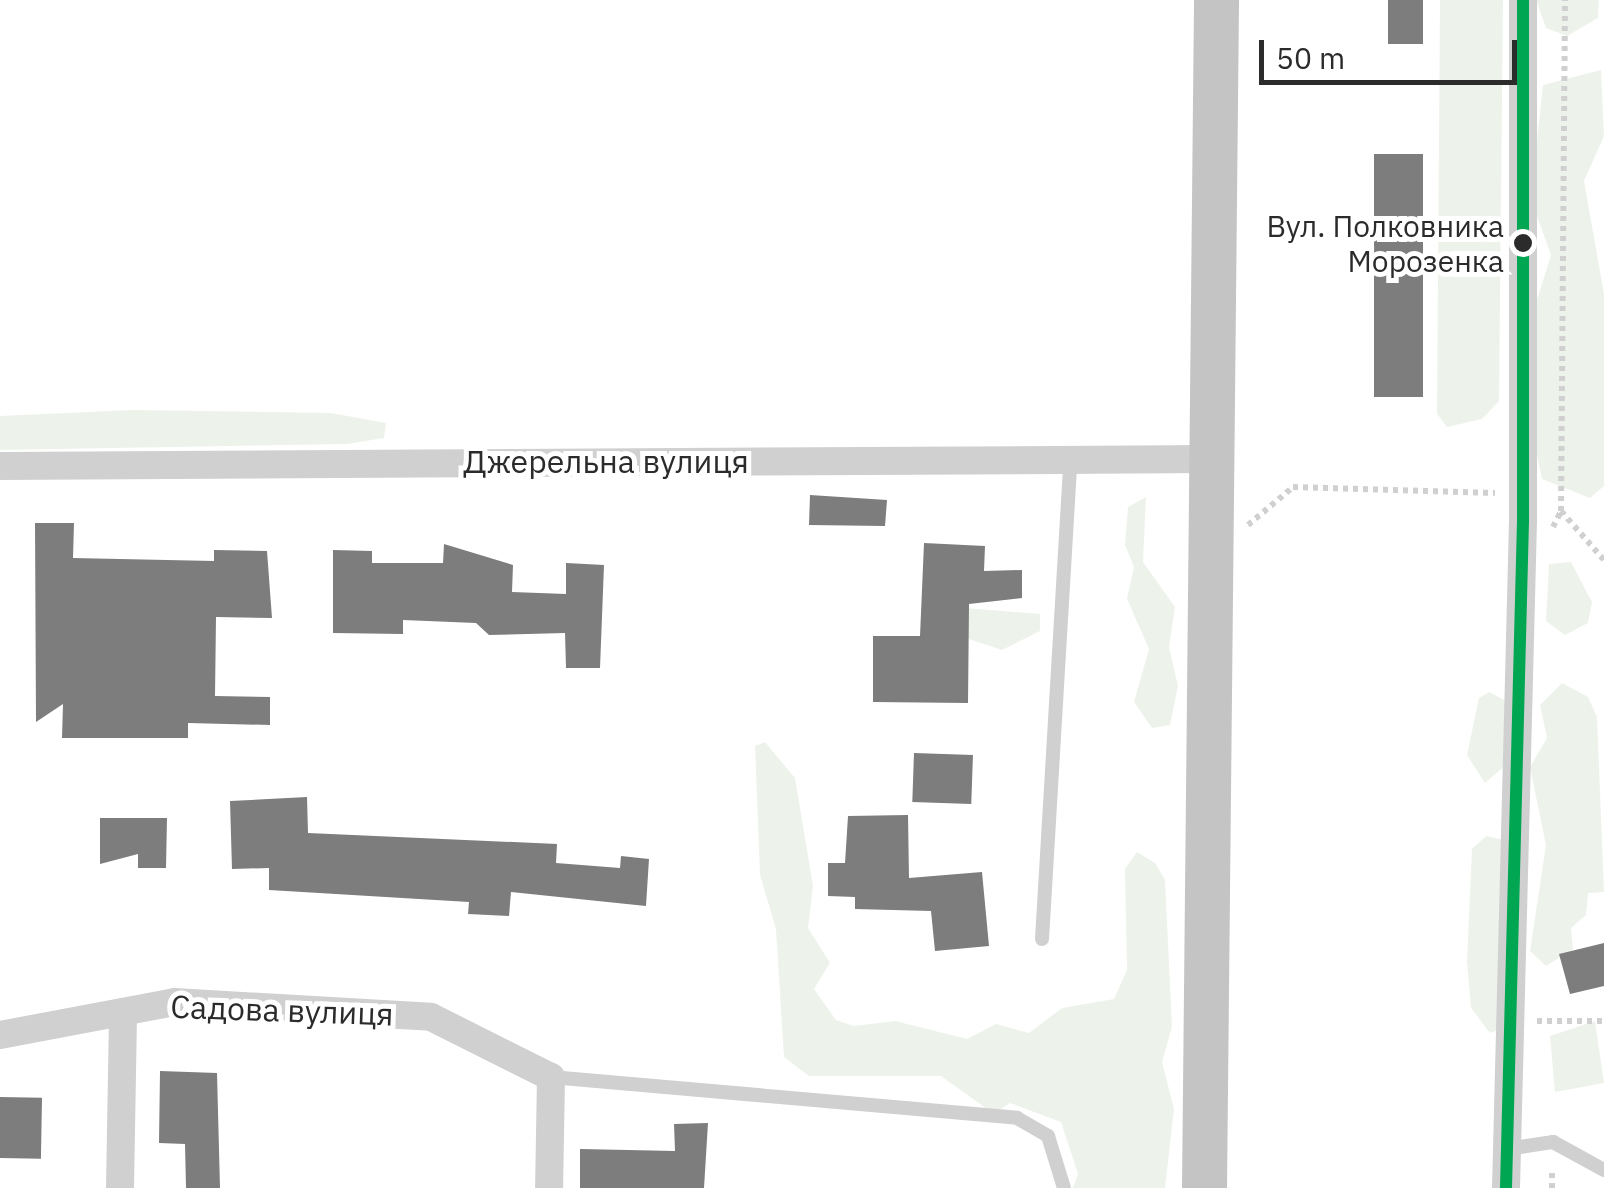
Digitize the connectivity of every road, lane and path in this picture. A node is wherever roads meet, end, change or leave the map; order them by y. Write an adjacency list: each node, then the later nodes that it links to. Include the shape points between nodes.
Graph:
1 (1216, 0): 4 (main road)
2 (1523, 0): 7 (street)
3 (1565, 0): 9 (path, via 1562,511)
4 (1211, 459): 5 (street, Джерельна вулиця); 21 (main road)
5 (1070, 462): 6 (street, Джерельна вулиця); 10 (lane)
6 (0, 466)
7 (1521, 494): 8 (path, via 1294,487 1262,520); 16 (street)
8 (1240, 525)
9 (1604, 560)
10 (1042, 938)
11 (124, 1012): 14 (street, Садова вулиця); 15 (street, Садова вулиця, via 174,1002 431,1017); 18 (street)
12 (1604, 1021): 13 (path)
13 (1532, 1022)
14 (0, 1035)
15 (551, 1078): 19 (street); 20 (lane, via 1016,1118 1048,1136)
16 (1506, 1149): 17 (lane, via 1552,1142); 22 (street)
17 (1604, 1170)
18 (120, 1188)
19 (549, 1188)
20 (1064, 1188)
21 (1204, 1188)
22 (1506, 1188)

